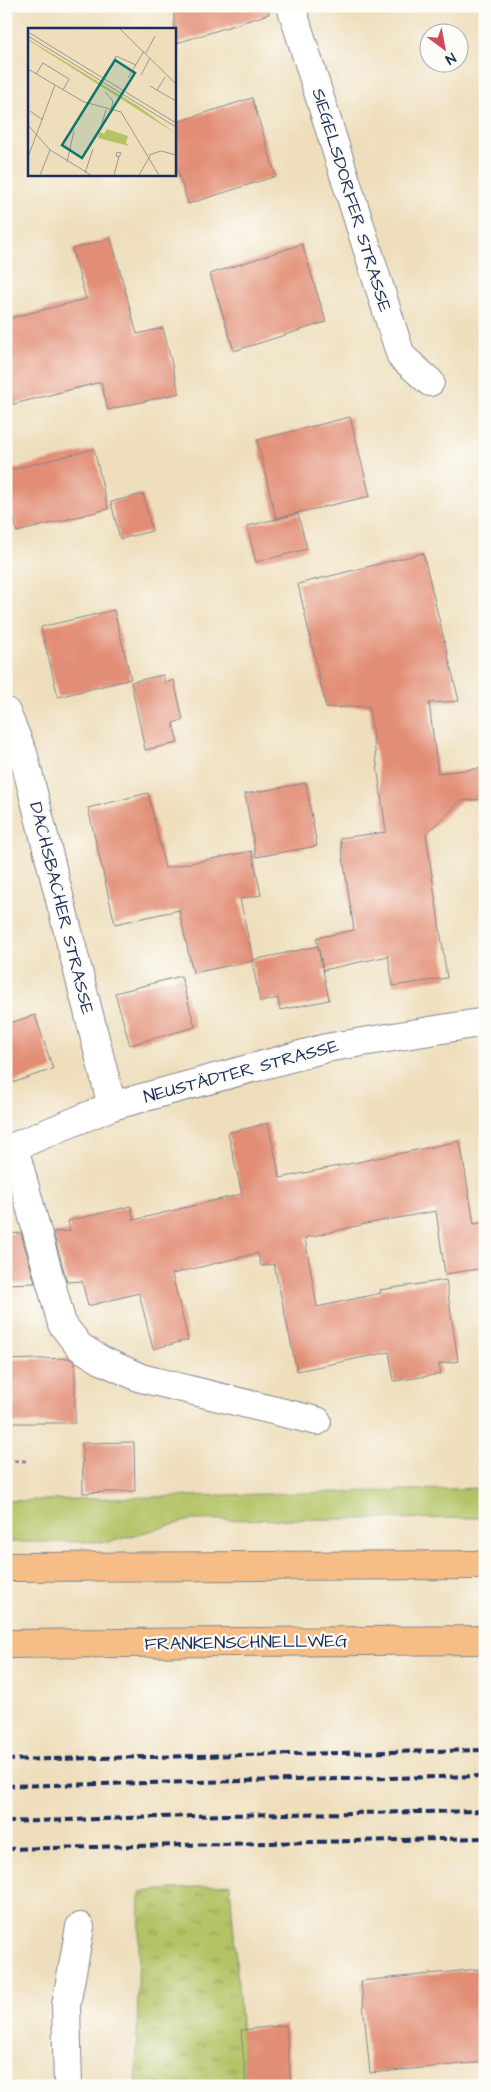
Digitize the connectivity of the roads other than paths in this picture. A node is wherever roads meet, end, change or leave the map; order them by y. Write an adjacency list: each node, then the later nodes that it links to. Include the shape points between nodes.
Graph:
1 (291, 6): 2 (street, SIEGELSDORFER STRASSE, via 401,356)
2 (430, 382)
3 (6, 712): 5 (street, DACHSBACHER STRASSE, via 23,753)
4 (485, 1022): 5 (street, NEUSTÄDTER STRASSE, via 326,1048)
5 (112, 1106): 6 (street, NEUSTÄDTER STRASSE)
6 (10, 1149): 7 (street, via 62,1324 80,1347 141,1378)
7 (317, 1421)
8 (485, 1565): 9 (highway)
9 (6, 1567)
10 (485, 1640): 11 (highway, FRANKENSCHNELLWEG)
11 (6, 1644)
12 (80, 1927): 13 (street, via 66,2005)
13 (68, 2086)

